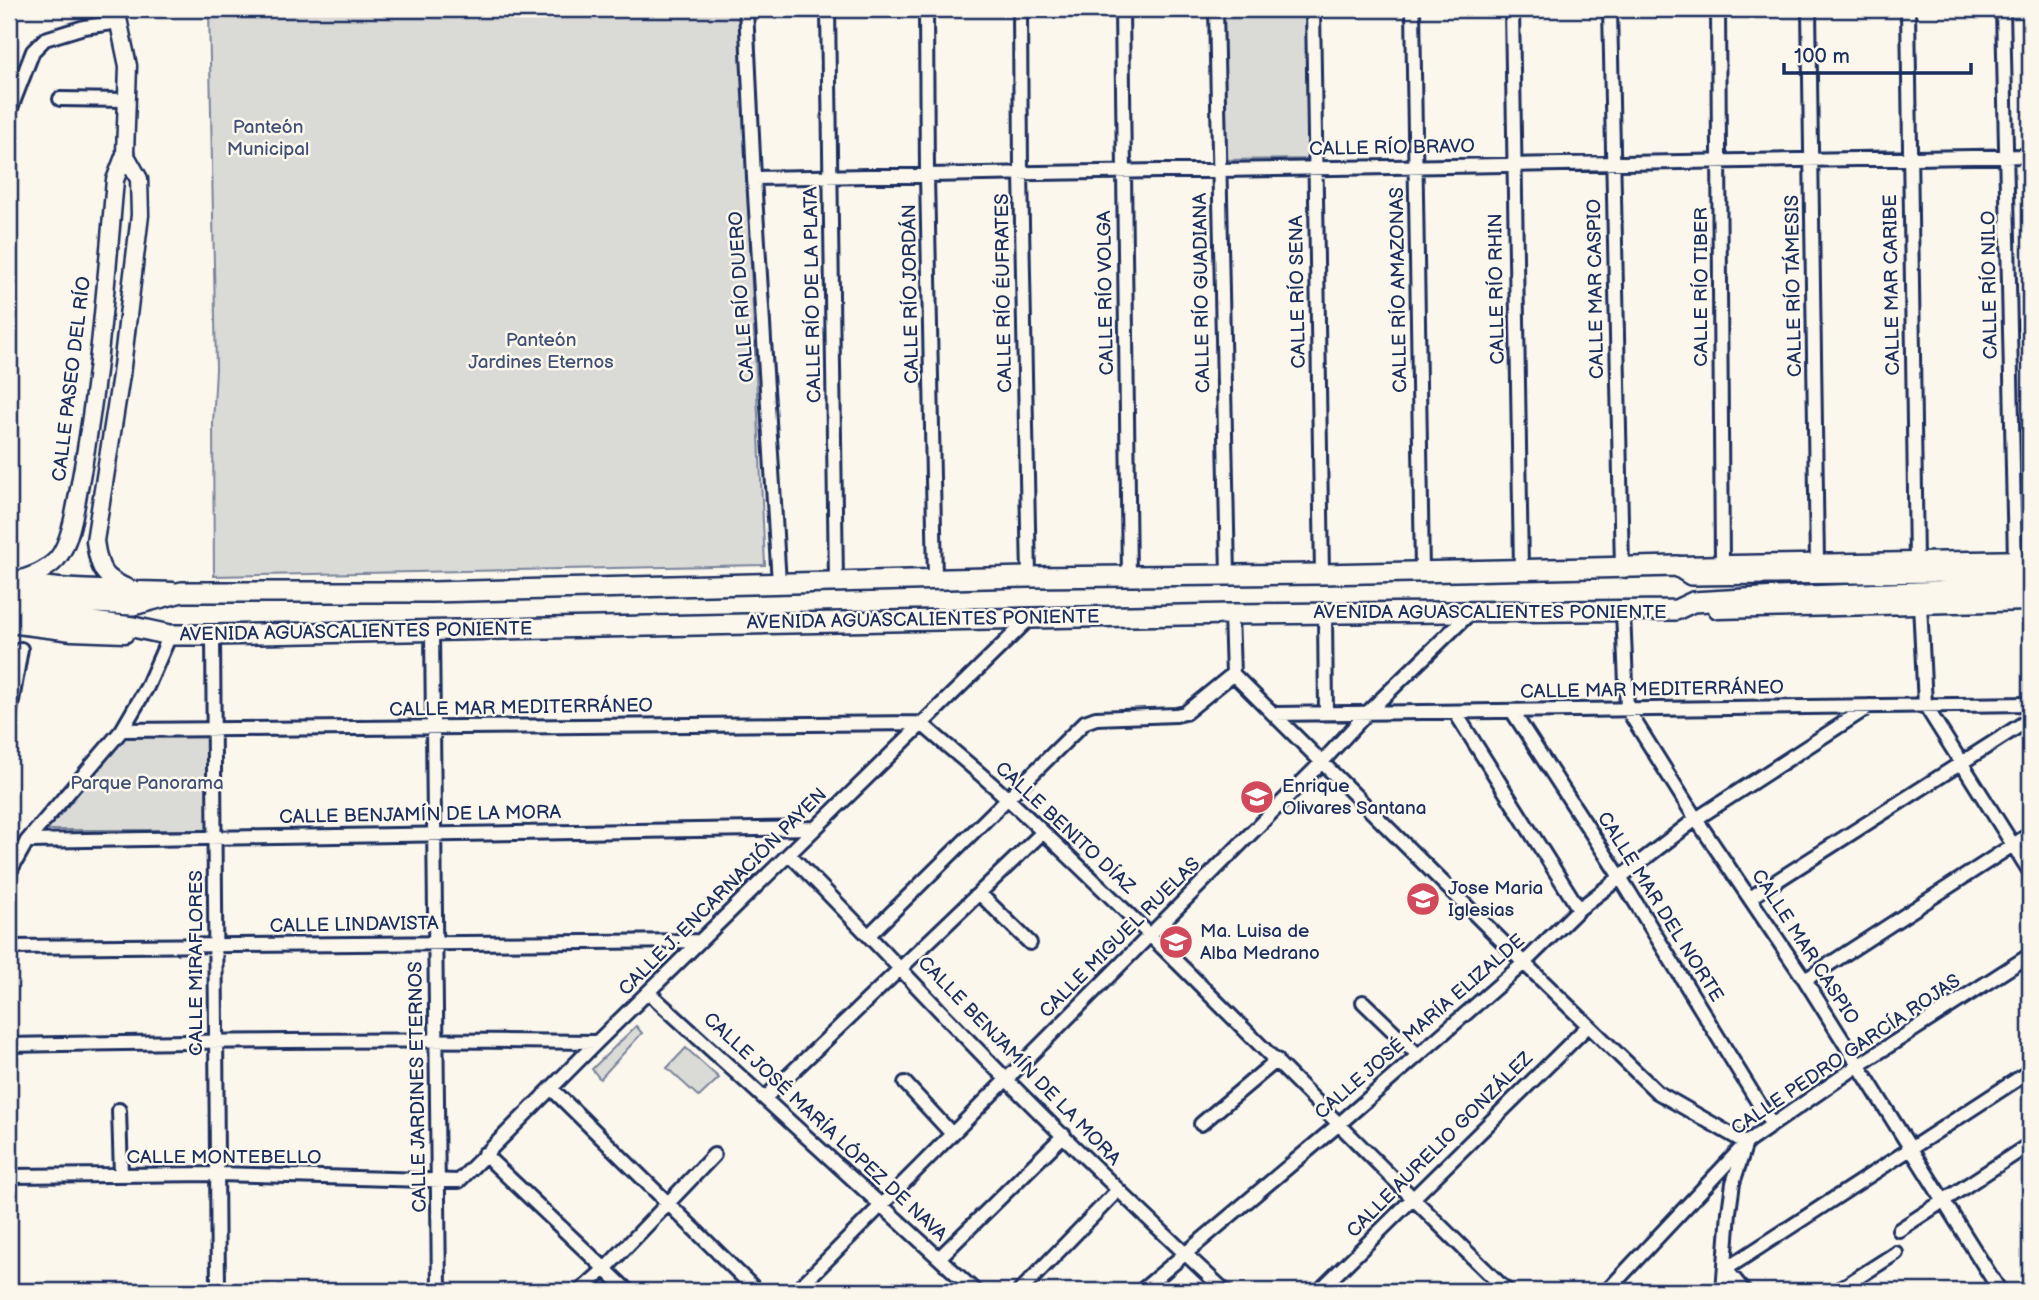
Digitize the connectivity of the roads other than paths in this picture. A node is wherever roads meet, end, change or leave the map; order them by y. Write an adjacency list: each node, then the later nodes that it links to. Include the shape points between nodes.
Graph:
1 (746, 9): 34 (street, CALLE RÍO DUERO)
2 (828, 9): 33 (street, CALLE RÍO DE LA PLATA)
3 (926, 9): 32 (street, CALLE RÍO JORDÁN)
4 (1020, 9): 31 (street, CALLE RÍO ÉUFRATES)
5 (1122, 9): 30 (street, CALLE RÍO VOLGA)
6 (1216, 9): 29 (street, CALLE RÍO GUADIANA)
7 (1313, 9): 28 (street, CALLE RÍO SENA)
8 (1413, 9): 27 (street, CALLE RÍO AMAZONAS)
9 (1512, 9): 26 (street, CALLE RÍO RHIN)
10 (1610, 9): 25 (street, CALLE MAR CASPIO)
11 (1718, 9): 24 (street, CALLE RÍO TIBER)
12 (1809, 9): 23 (street, CALLE RÍO TÁMESIS)
13 (1908, 9): 22 (street, CALLE MAR CARIBE)
14 (2003, 9): 20 (street, CALLE RÍO NILO)
15 (117, 15): 17 (street, CALLE PASEO DEL RÍO, via 128,66); 18 (street, via 45,39 33,51)
16 (60, 99): 17 (street)
17 (127, 100): 19 (street, CALLE PASEO DEL RÍO)
18 (9, 113)
19 (125, 154): 50 (street, CALLE PASEO DEL RÍO, via 115,180 100,358 75,509 58,558 41,573); 52 (street, CALLE PASEO DEL RÍO, via 139,179 140,215 95,541 98,562 111,582)
20 (2006, 156): 21 (street, CALLE RÍO BRAVO); 22 (street, CALLE RÍO BRAVO); 38 (street, CALLE RÍO NILO)
21 (2030, 156)
22 (1909, 158): 23 (street, CALLE RÍO BRAVO); 35 (street, CALLE MAR CARIBE)
23 (1811, 160): 24 (street, CALLE RÍO BRAVO); 36 (street, CALLE RÍO TÁMESIS)
24 (1719, 161): 25 (street, CALLE RÍO BRAVO); 37 (street, CALLE RÍO TIBER)
25 (1613, 163): 26 (street, CALLE RÍO BRAVO); 40 (street, CALLE MAR CASPIO)
26 (1514, 165): 27 (street, CALLE RÍO BRAVO); 41 (street, CALLE RÍO RHIN)
27 (1416, 167): 28 (street, CALLE RÍO BRAVO); 42 (street, CALLE RÍO AMAZONAS)
28 (1315, 168): 29 (street, CALLE RÍO BRAVO); 43 (street, CALLE RÍO SENA)
29 (1218, 170): 30 (street, CALLE RÍO BRAVO); 44 (street, CALLE RÍO GUADIANA)
30 (1124, 172): 31 (street, CALLE RÍO BRAVO); 46 (street, CALLE RÍO VOLGA)
31 (1021, 173): 32 (street, CALLE RÍO BRAVO); 45 (street, CALLE RÍO ÉUFRATES)
32 (928, 175): 33 (street, CALLE RÍO BRAVO); 47 (street, CALLE RÍO JORDÁN)
33 (830, 177): 34 (street, CALLE RÍO BRAVO); 48 (street, CALLE RÍO DE LA PLATA)
34 (754, 178): 49 (street, CALLE RÍO DUERO)
35 (1916, 561): 36 (main road, AVENIDA AGUASCALIENTES PONIENTE); 38 (main road, AVENIDA AGUASCALIENTES PONIENTE)
36 (1817, 563): 37 (main road, AVENIDA AGUASCALIENTES PONIENTE)
37 (1722, 564): 39 (main road, AVENIDA AGUASCALIENTES PONIENTE)
38 (2025, 564): 39 (main road, AVENIDA AGUASCALIENTES PONIENTE, via 1691,575)
39 (1677, 566): 40 (main road, AVENIDA AGUASCALIENTES PONIENTE)
40 (1622, 568): 41 (main road, AVENIDA AGUASCALIENTES PONIENTE)
41 (1521, 569): 42 (main road, AVENIDA AGUASCALIENTES PONIENTE)
42 (1422, 571): 43 (main road, AVENIDA AGUASCALIENTES PONIENTE)
43 (1322, 574): 44 (main road, AVENIDA AGUASCALIENTES PONIENTE)
44 (1228, 575): 46 (main road, AVENIDA AGUASCALIENTES PONIENTE)
45 (1030, 577): 46 (main road, AVENIDA AGUASCALIENTES PONIENTE); 47 (main road, AVENIDA AGUASCALIENTES PONIENTE)
46 (1129, 577)
47 (935, 579): 48 (main road, AVENIDA AGUASCALIENTES PONIENTE)
48 (836, 581): 49 (main road, AVENIDA AGUASCALIENTES PONIENTE)
49 (779, 583): 53 (main road, AVENIDA AGUASCALIENTES PONIENTE, via 432,592)
50 (11, 585): 52 (street, AVENIDA AGUASCALIENTES PONIENTE); 53 (main road, AVENIDA AGUASCALIENTES PONIENTE, via 84,603 133,605)
51 (2030, 588): 56 (main road, AVENIDA AGUASCALIENTES PONIENTE, via 1693,602)
52 (130, 589): 53 (street, AVENIDA AGUASCALIENTES PONIENTE)
53 (182, 592)
54 (2030, 601): 55 (main road, AVENIDA AGUASCALIENTES PONIENTE)
55 (1920, 604): 56 (main road, AVENIDA AGUASCALIENTES PONIENTE); 70 (street)
56 (1676, 610): 57 (main road, AVENIDA AGUASCALIENTES PONIENTE)
57 (1623, 611): 59 (main road, AVENIDA AGUASCALIENTES PONIENTE); 72 (street, CALLE MAR CASPIO)
58 (9, 612): 65 (main road, AVENIDA AGUASCALIENTES PONIENTE)
59 (1471, 612): 61 (main road, AVENIDA AGUASCALIENTES PONIENTE); 76 (street, CALLE MIGUEL RUELAS)
60 (1231, 614): 61 (main road, AVENIDA AGUASCALIENTES PONIENTE); 62 (main road, AVENIDA AGUASCALIENTES PONIENTE); 68 (street)
61 (1325, 614): 75 (street)
62 (1030, 618): 64 (main road, AVENIDA AGUASCALIENTES PONIENTE); 80 (street, CALLE J. ENCARNACIÓN PAYEN)
63 (9, 624): 65 (street, AVENIDA AGUASCALIENTES PONIENTE, via 72,632)
64 (432, 631): 66 (main road, AVENIDA AGUASCALIENTES PONIENTE); 81 (street, CALLE JARDINES ETERNOS)
65 (170, 635): 66 (main road, AVENIDA AGUASCALIENTES PONIENTE); 82 (street, via 148,687)
66 (213, 635): 83 (street, CALLE MIRAFLORES)
67 (21, 649): 78 (street)
68 (1233, 674): 77 (street); 86 (street, via 1176,716 1085,722)
69 (2030, 704): 70 (street, CALLE MAR MEDITERRÁNEO)
70 (1925, 705): 71 (street, CALLE MAR MEDITERRÁNEO); 85 (street)
71 (1870, 706): 72 (street, CALLE MAR MEDITERRÁNEO); 87 (street, CALLE JOSÉ MARÍA ELIZALDE)
72 (1627, 709): 73 (street, CALLE MAR MEDITERRÁNEO); 87 (street, CALLE MAR CASPIO)
73 (1512, 711): 74 (street, CALLE MAR MEDITERRÁNEO); 98 (street, CALLE MAR DEL NORTE)
74 (1455, 712): 76 (street, CALLE MAR MEDITERRÁNEO); 101 (street)
75 (1326, 713): 76 (street, CALLE MAR MEDITERRÁNEO); 77 (street, CALLE MAR MEDITERRÁNEO)
76 (1367, 713): 84 (street, CALLE MIGUEL RUELAS)
77 (1275, 714): 84 (street)
78 (9, 718)
79 (2030, 719): 85 (street)
80 (921, 723): 81 (street, CALLE MAR MEDITERRÁNEO); 86 (street, CALLE BENITO DÍAZ); 88 (street, CALLE J. ENCARNACIÓN PAYEN)
81 (433, 728): 83 (street, CALLE MAR MEDITERRÁNEO); 90 (street, CALLE JARDINES ETERNOS)
82 (122, 730): 83 (street, CALLE MAR MEDITERRÁNEO); 93 (street)
83 (214, 730): 92 (street, CALLE MIRAFLORES)
84 (1323, 761): 103 (street, CALLE MIGUEL RUELAS); 110 (street)
85 (1962, 763): 94 (street); 100 (street)
86 (1007, 798): 89 (street, CALLE BENITO DÍAZ); 102 (street)
87 (1696, 819): 98 (street, CALLE JOSÉ MARÍA ELIZALDE); 100 (street, CALLE MAR CASPIO)
88 (814, 828): 90 (street, CALLE BENJAMÍN DE LA MORA); 95 (street, CALLE J. ENCARNACIÓN PAYEN)
89 (1043, 832): 99 (street); 103 (street, CALLE BENITO DÍAZ)
90 (434, 834): 92 (street, CALLE BENJAMÍN DE LA MORA); 105 (street, CALLE JARDINES ETERNOS)
91 (2030, 834): 94 (street)
92 (214, 837): 93 (street, CALLE BENJAMÍN DE LA MORA); 107 (street, CALLE MIRAFLORES)
93 (27, 841): 97 (street)
94 (2013, 845): 96 (street); 112 (street)
95 (789, 854): 102 (street, CALLE BENJAMÍN DE LA MORA); 104 (street, CALLE J. ENCARNACIÓN PAYEN)
96 (2030, 872)
97 (9, 873)
98 (1620, 877): 101 (street, CALLE JOSÉ MARÍA ELIZALDE); 131 (street, CALLE MAR DEL NORTE)
99 (979, 893): 106 (street); 111 (street)
100 (1750, 898): 112 (street, CALLE MAR CASPIO)
101 (1579, 909): 110 (street, CALLE JOSÉ MARÍA ELIZALDE)
102 (869, 935): 111 (street, CALLE BENJAMÍN DE LA MORA)
103 (1150, 935): 121 (street, CALLE BENITO DÍAZ); 124 (street, CALLE MIGUEL RUELAS)
104 (701, 941): 105 (street, CALLE LINDAVISTA); 113 (street, CALLE J. ENCARNACIÓN PAYEN)
105 (435, 943): 107 (street, CALLE LINDAVISTA); 116 (street, CALLE JARDINES ETERNOS)
106 (1030, 943)
107 (215, 945): 108 (street, CALLE LINDAVISTA); 117 (street, CALLE MIRAFLORES)
108 (9, 947)
109 (2030, 955): 122 (street, CALLE PEDRO GARCÍA ROJAS)
110 (1524, 963): 115 (street); 120 (street, CALLE JOSÉ MARÍA ELIZALDE)
111 (901, 968): 124 (street, CALLE BENJAMÍN DE LA MORA); 127 (street)
112 (1805, 980): 122 (street, CALLE MAR CASPIO)
113 (648, 992): 118 (street, CALLE J. ENCARNACIÓN PAYEN); 127 (street, CALLE JOSÉ MARÍA LÓPEZ DE NAVA)
114 (1363, 1002): 120 (street)
115 (1588, 1026): 134 (street, via 1657,1092); 144 (street, CALLE AURELIO GONZÁLEZ)
116 (436, 1040): 117 (street); 118 (street); 142 (street, CALLE JARDINES ETERNOS)
117 (216, 1041): 119 (street); 139 (street, CALLE MIRAFLORES)
118 (597, 1042): 126 (street, CALLE J. ENCARNACIÓN PAYEN)
119 (9, 1045)
120 (1418, 1055): 130 (street, CALLE JOSÉ MARÍA ELIZALDE)
121 (1277, 1060): 129 (street); 130 (street, CALLE BENITO DÍAZ)
122 (1859, 1065): 131 (street, CALLE PEDRO GARCÍA ROJAS); 136 (street, CALLE MAR CASPIO)
123 (2030, 1071): 136 (street)
124 (1007, 1079): 132 (street, CALLE MIGUEL RUELAS); 133 (street, CALLE BENJAMÍN DE LA MORA)
125 (905, 1083): 132 (street)
126 (551, 1088): 137 (street, CALLE J. ENCARNACIÓN PAYEN); 146 (street)
127 (765, 1098): 147 (street, CALLE JOSÉ MARÍA LÓPEZ DE NAVA)
128 (119, 1110): 140 (street)
129 (1201, 1124)
130 (1339, 1124): 144 (street, CALLE BENITO DÍAZ); 150 (street, CALLE JOSÉ MARÍA ELIZALDE)
131 (1772, 1125): 134 (street, CALLE PEDRO GARCÍA ROJAS)
132 (952, 1134): 147 (street, CALLE MIGUEL RUELAS)
133 (1064, 1135): 143 (street, CALLE BENJAMÍN DE LA MORA); 151 (street)
134 (1746, 1143): 153 (street, via 1732,1193); 166 (street, CALLE PEDRO GARCÍA ROJAS)
135 (2030, 1144): 145 (street)
136 (1910, 1148): 145 (street, CALLE MAR CASPIO); 153 (street)
137 (484, 1154): 142 (street, CALLE J. ENCARNACIÓN PAYEN, via 459,1181); 152 (street)
138 (714, 1155): 146 (street)
139 (217, 1174): 140 (street, CALLE MONTEBELLO); 142 (street, CALLE MONTEBELLO); 154 (street, CALLE MIRAFLORES)
140 (121, 1175): 141 (street, CALLE MONTEBELLO)
141 (9, 1177)
142 (438, 1180): 155 (street, CALLE JARDINES ETERNOS)
143 (1118, 1190): 150 (street, CALLE BENJAMÍN DE LA MORA); 161 (street)
144 (1413, 1199): 164 (street, CALLE AURELIO GONZÁLEZ); 165 (street, CALLE BENITO DÍAZ)
145 (1944, 1200): 148 (street); 170 (street, CALLE MAR CASPIO)
146 (667, 1205): 152 (street); 158 (street)
147 (881, 1206): 151 (street, CALLE JOSÉ MARÍA LÓPEZ DE NAVA); 159 (street, CALLE MIGUEL RUELAS)
148 (1899, 1230)
149 (1896, 1253): 169 (street)
150 (1185, 1254): 162 (street, CALLE JOSÉ MARÍA ELIZALDE); 163 (street, CALLE BENJAMÍN DE LA MORA)
151 (939, 1258): 160 (street, CALLE JOSÉ MARÍA LÓPEZ DE NAVA)
152 (605, 1269): 156 (street); 157 (street)
153 (1726, 1269): 167 (street); 168 (street)
154 (218, 1291)
155 (439, 1291)
156 (580, 1291)
157 (628, 1291)
158 (757, 1291)
159 (796, 1291)
160 (975, 1291)
161 (1020, 1291)
162 (1141, 1291)
163 (1225, 1291)
164 (1320, 1291)
165 (1507, 1291)
166 (1606, 1291)
167 (1723, 1291)
168 (1744, 1291)
169 (1837, 1291)
170 (2000, 1291)

